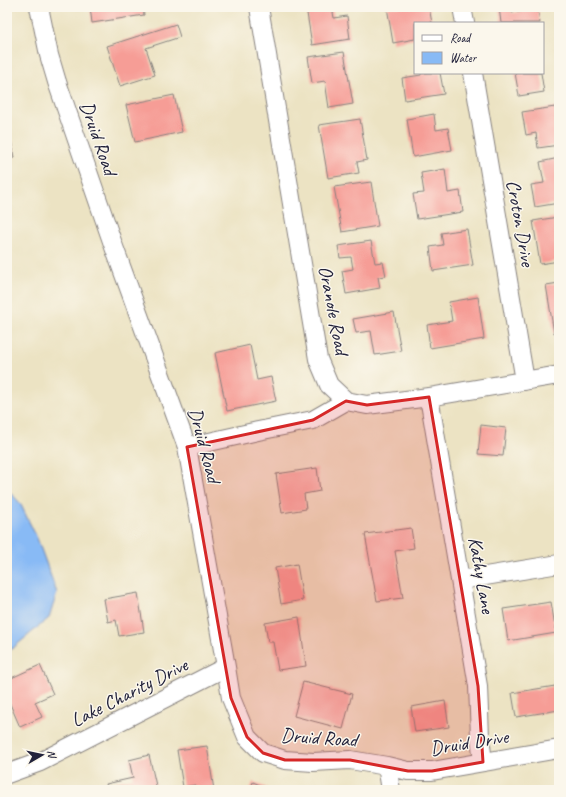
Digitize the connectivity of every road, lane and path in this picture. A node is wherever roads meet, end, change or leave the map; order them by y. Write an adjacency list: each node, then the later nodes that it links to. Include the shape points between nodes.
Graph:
1 (38, 7): 10 (street, Druid Road, via 57,82)
2 (259, 7): 9 (street, Oranole Road, via 318,359 329,385)
3 (462, 7): 4 (street)
4 (465, 22)
5 (473, 74): 7 (street, Croton Drive)
6 (559, 375): 7 (street)
7 (525, 381): 8 (street)
8 (429, 397): 9 (street, via 367,405); 12 (street, Kathy Lane)
9 (346, 401): 10 (street, via 313,420)
10 (187, 447): 13 (street, Druid Road)
11 (559, 564): 12 (street)
12 (461, 580): 15 (street, Kathy Lane, via 478,686)
13 (226, 668): 16 (street, Druid Road, via 231,698 247,737 264,753 285,760 350,760); 17 (street, Lake Charity Drive, via 40,762)
14 (559, 749): 15 (street, Druid Drive)
15 (483, 762): 16 (street, Druid Drive, via 432,771 408,771)
16 (387, 766): 18 (street)
17 (7, 774)
18 (391, 790)

